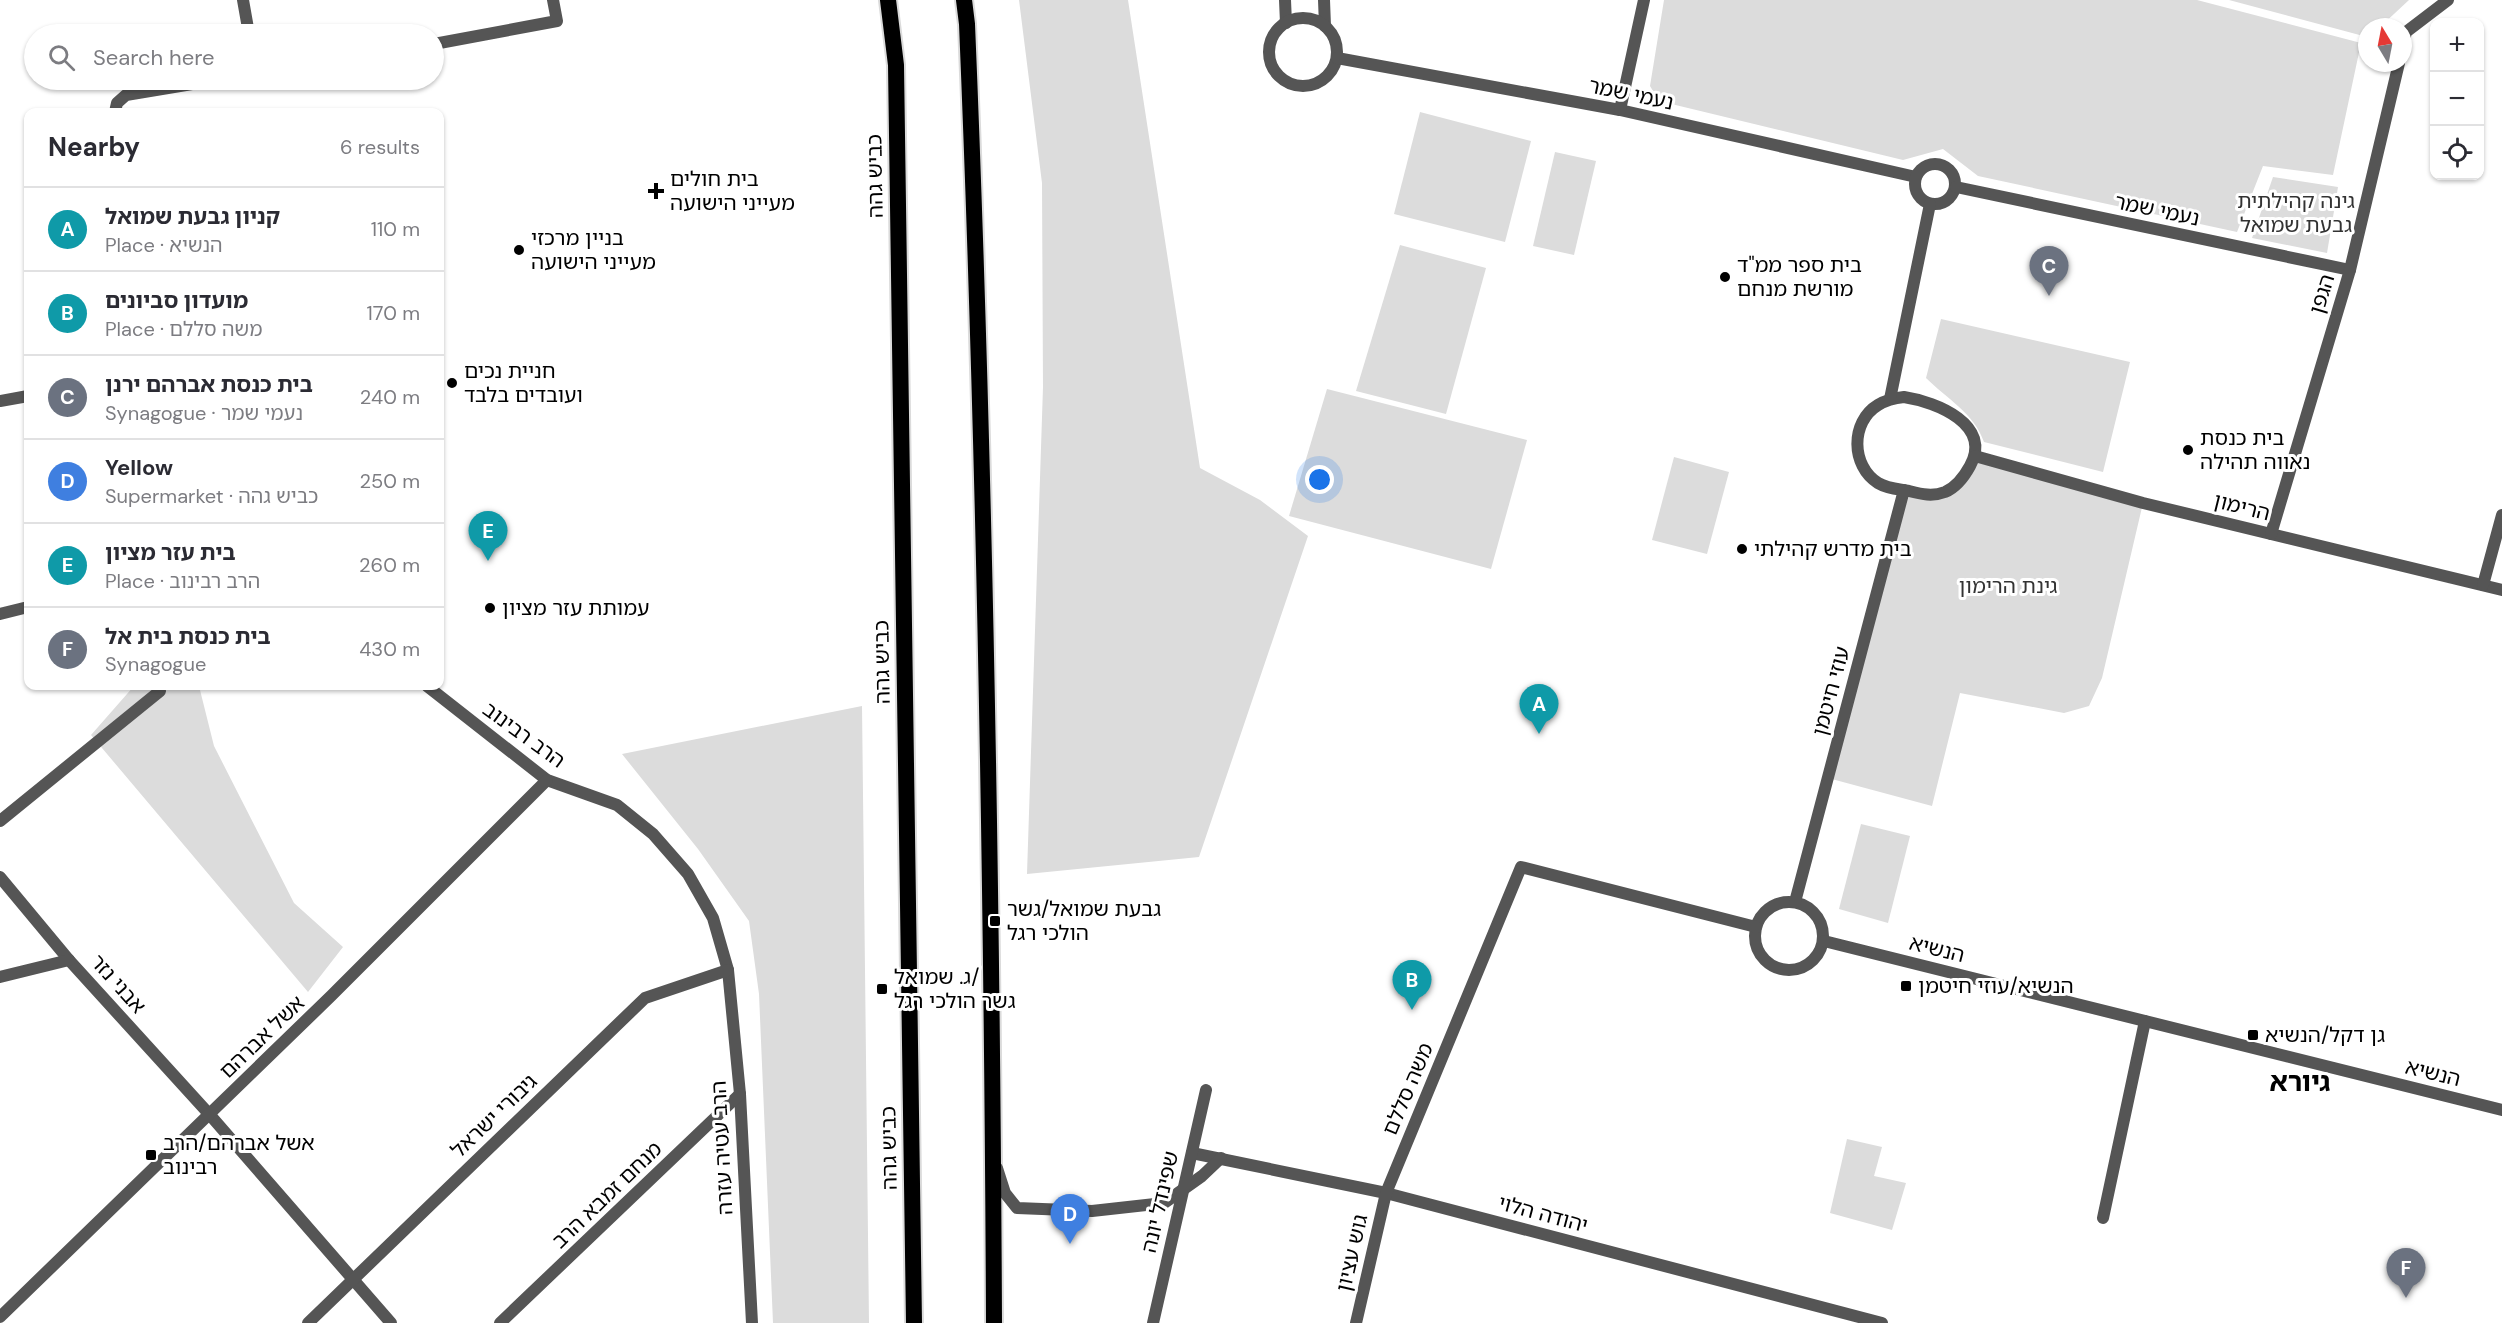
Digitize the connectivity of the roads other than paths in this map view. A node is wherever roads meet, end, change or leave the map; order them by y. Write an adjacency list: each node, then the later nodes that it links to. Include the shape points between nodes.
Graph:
1 (243, 0): 10 (street)
2 (553, 0): 13 (street, via 557,21)
3 (888, 0): 62 (highway, כביש גהה, via 897,65)
4 (964, 0): 51 (highway, via 975,231)
5 (1285, 0): 9 (street)
6 (1324, 0): 11 (street)
7 (1644, 0): 18 (street)
8 (2448, 0): 12 (street)
9 (1286, 23): 11 (street, via 1290,19 1308,18); 14 (street, via 1273,35 1269,55 1272,67 1283,81 1311,85 1325,79)
10 (247, 24)
11 (1325, 26): 14 (street, via 1333,35)
12 (2412, 27)
13 (444, 42)
14 (1337, 58): 18 (street, נעמי שמר)
15 (2397, 72): 22 (street, הגפן)
16 (156, 90): 17 (street, via 126,95)
17 (116, 108)
18 (1620, 110): 19 (street, נעמי שמר)
19 (1916, 177): 20 (street, via 1929,164 1942,165 1953,174); 21 (street, via 1918,196)
20 (1956, 187): 21 (street, via 1950,199); 22 (street, נעמי שמר)
21 (1930, 204): 24 (street)
22 (2350, 270): 29 (street, הגפן)
23 (24, 397): 25 (street)
24 (1890, 399): 26 (street, via 1918,399 1960,419 1973,435); 27 (street, via 1876,405 1859,429 1859,458 1871,476 1889,488)
25 (0, 401)
26 (1976, 456): 27 (street, via 1954,487 1928,495); 29 (street, הרימון)
27 (1904, 490): 39 (street, עוזי חיטמן)
28 (2502, 515): 30 (street)
29 (2271, 534): 30 (street, הרימון)
30 (2483, 585): 31 (street, הרימון)
31 (2502, 590)
32 (24, 608): 33 (street)
33 (0, 614)
34 (432, 690): 36 (street, הרב רבינוב)
35 (160, 691): 37 (street)
36 (547, 780): 43 (street, הרב רבינוב, via 617,806 653,834 688,874 713,918); 49 (street, אשל אברהם)
37 (0, 820)
38 (0, 877): 42 (street, אבני נזר)
39 (1795, 902): 40 (street, via 1767,909); 41 (street, via 1812,909 1820,918)
40 (1756, 927): 41 (street, via 1755,939 1761,956 1786,970 1811,962); 54 (street, משה סללם, via 1521,867)
41 (1824, 941): 45 (street, הנשיא)
42 (69, 960): 44 (street); 49 (street, אבני נזר)
43 (728, 970): 47 (street, הרב עטיה עזרה); 56 (street, גיבורי ישראל, via 645,998)
44 (0, 977)
45 (2145, 1021): 48 (street, הנשיא); 55 (street)
46 (1206, 1090): 50 (street, שפינדל יונה)
47 (740, 1094): 60 (street, מנחם זמבא הרב); 61 (street, הרב עטיה עזרה)
48 (2502, 1110)
49 (210, 1115): 56 (street, אבני נזר); 57 (street, אשל אברהם)
50 (1192, 1153): 52 (street, יהודה הלוי); 53 (street, שפינדל יונה)
51 (993, 1155): 53 (street, via 1005,1193 1017,1208 1107,1209 1164,1203); 63 (highway)
52 (1221, 1158): 53 (street); 54 (street, יהודה הלוי)
53 (1183, 1189): 64 (street, שפינדל יונה)
54 (1386, 1193): 65 (street, גוש עציון); 66 (street, יהודה הלוי)
55 (2103, 1218)
56 (352, 1280): 58 (street, גיבורי ישראל); 59 (street)
57 (0, 1317)
58 (308, 1323)
59 (391, 1323)
60 (500, 1323)
61 (752, 1323)
62 (914, 1323)
63 (994, 1323)
64 (1153, 1323)
65 (1356, 1323)
66 (1882, 1323)

